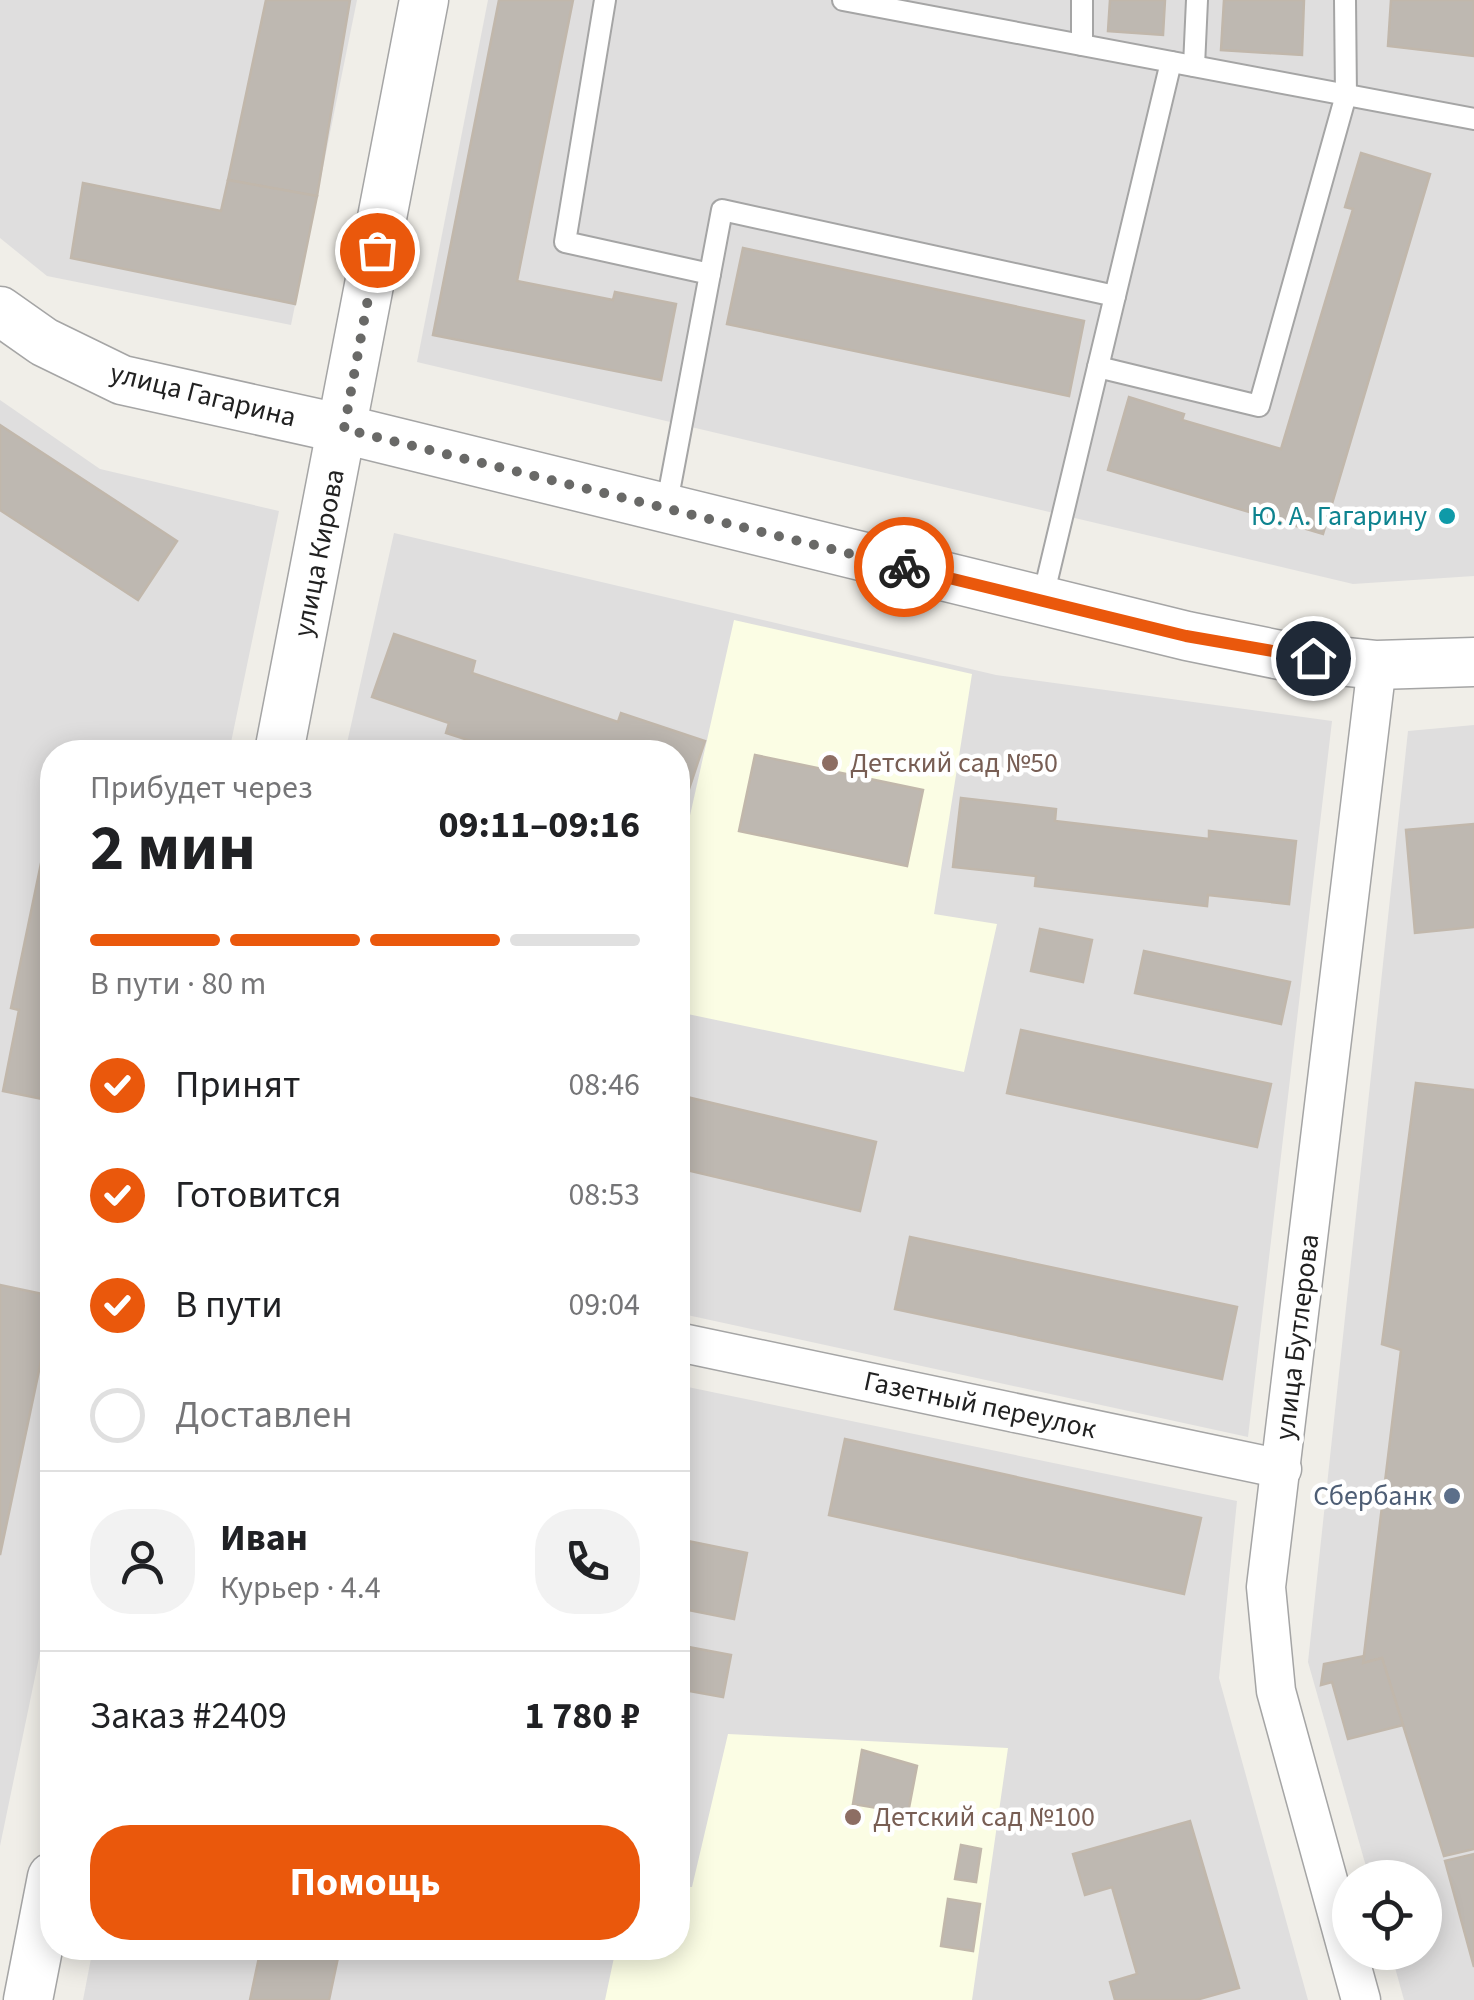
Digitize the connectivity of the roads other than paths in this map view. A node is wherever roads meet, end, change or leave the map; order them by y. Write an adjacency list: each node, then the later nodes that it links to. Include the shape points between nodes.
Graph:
1 (424, 0): 16 (street, улица Кирова)
2 (605, 0): 12 (lane, via 565,242)
3 (843, 0): 7 (lane)
4 (1082, 0): 7 (lane)
5 (1197, 0): 9 (lane)
6 (1345, 0): 10 (lane)
7 (1082, 45): 8 (lane)
8 (1172, 62): 9 (lane); 13 (lane)
9 (1194, 66): 10 (lane)
10 (1346, 95): 11 (lane); 15 (lane, via 1258,406)
11 (1474, 120)
12 (710, 274): 13 (lane, via 722,210); 17 (lane)
13 (1115, 296): 15 (lane)
14 (0, 311): 16 (street, улица Гагарина, via 44,342 122,380)
15 (1098, 367): 18 (lane)
16 (344, 429): 17 (street, улица Гагарина); 21 (street, улица Кирова)
17 (666, 508): 18 (street, улица Гагарина)
18 (1042, 601): 20 (street, улица Гагарина, via 1280,655)
19 (1474, 662): 20 (street, улица Гагарина)
20 (1377, 665): 23 (street, улица Бутлерова)
21 (280, 740)
22 (690, 1345): 23 (street, Газетный переулок)
23 (1282, 1469): 26 (street, улица Бутлерова, via 1266,1587 1276,1691)
24 (40, 1938): 25 (street)
25 (28, 2000)
26 (1361, 2000)

